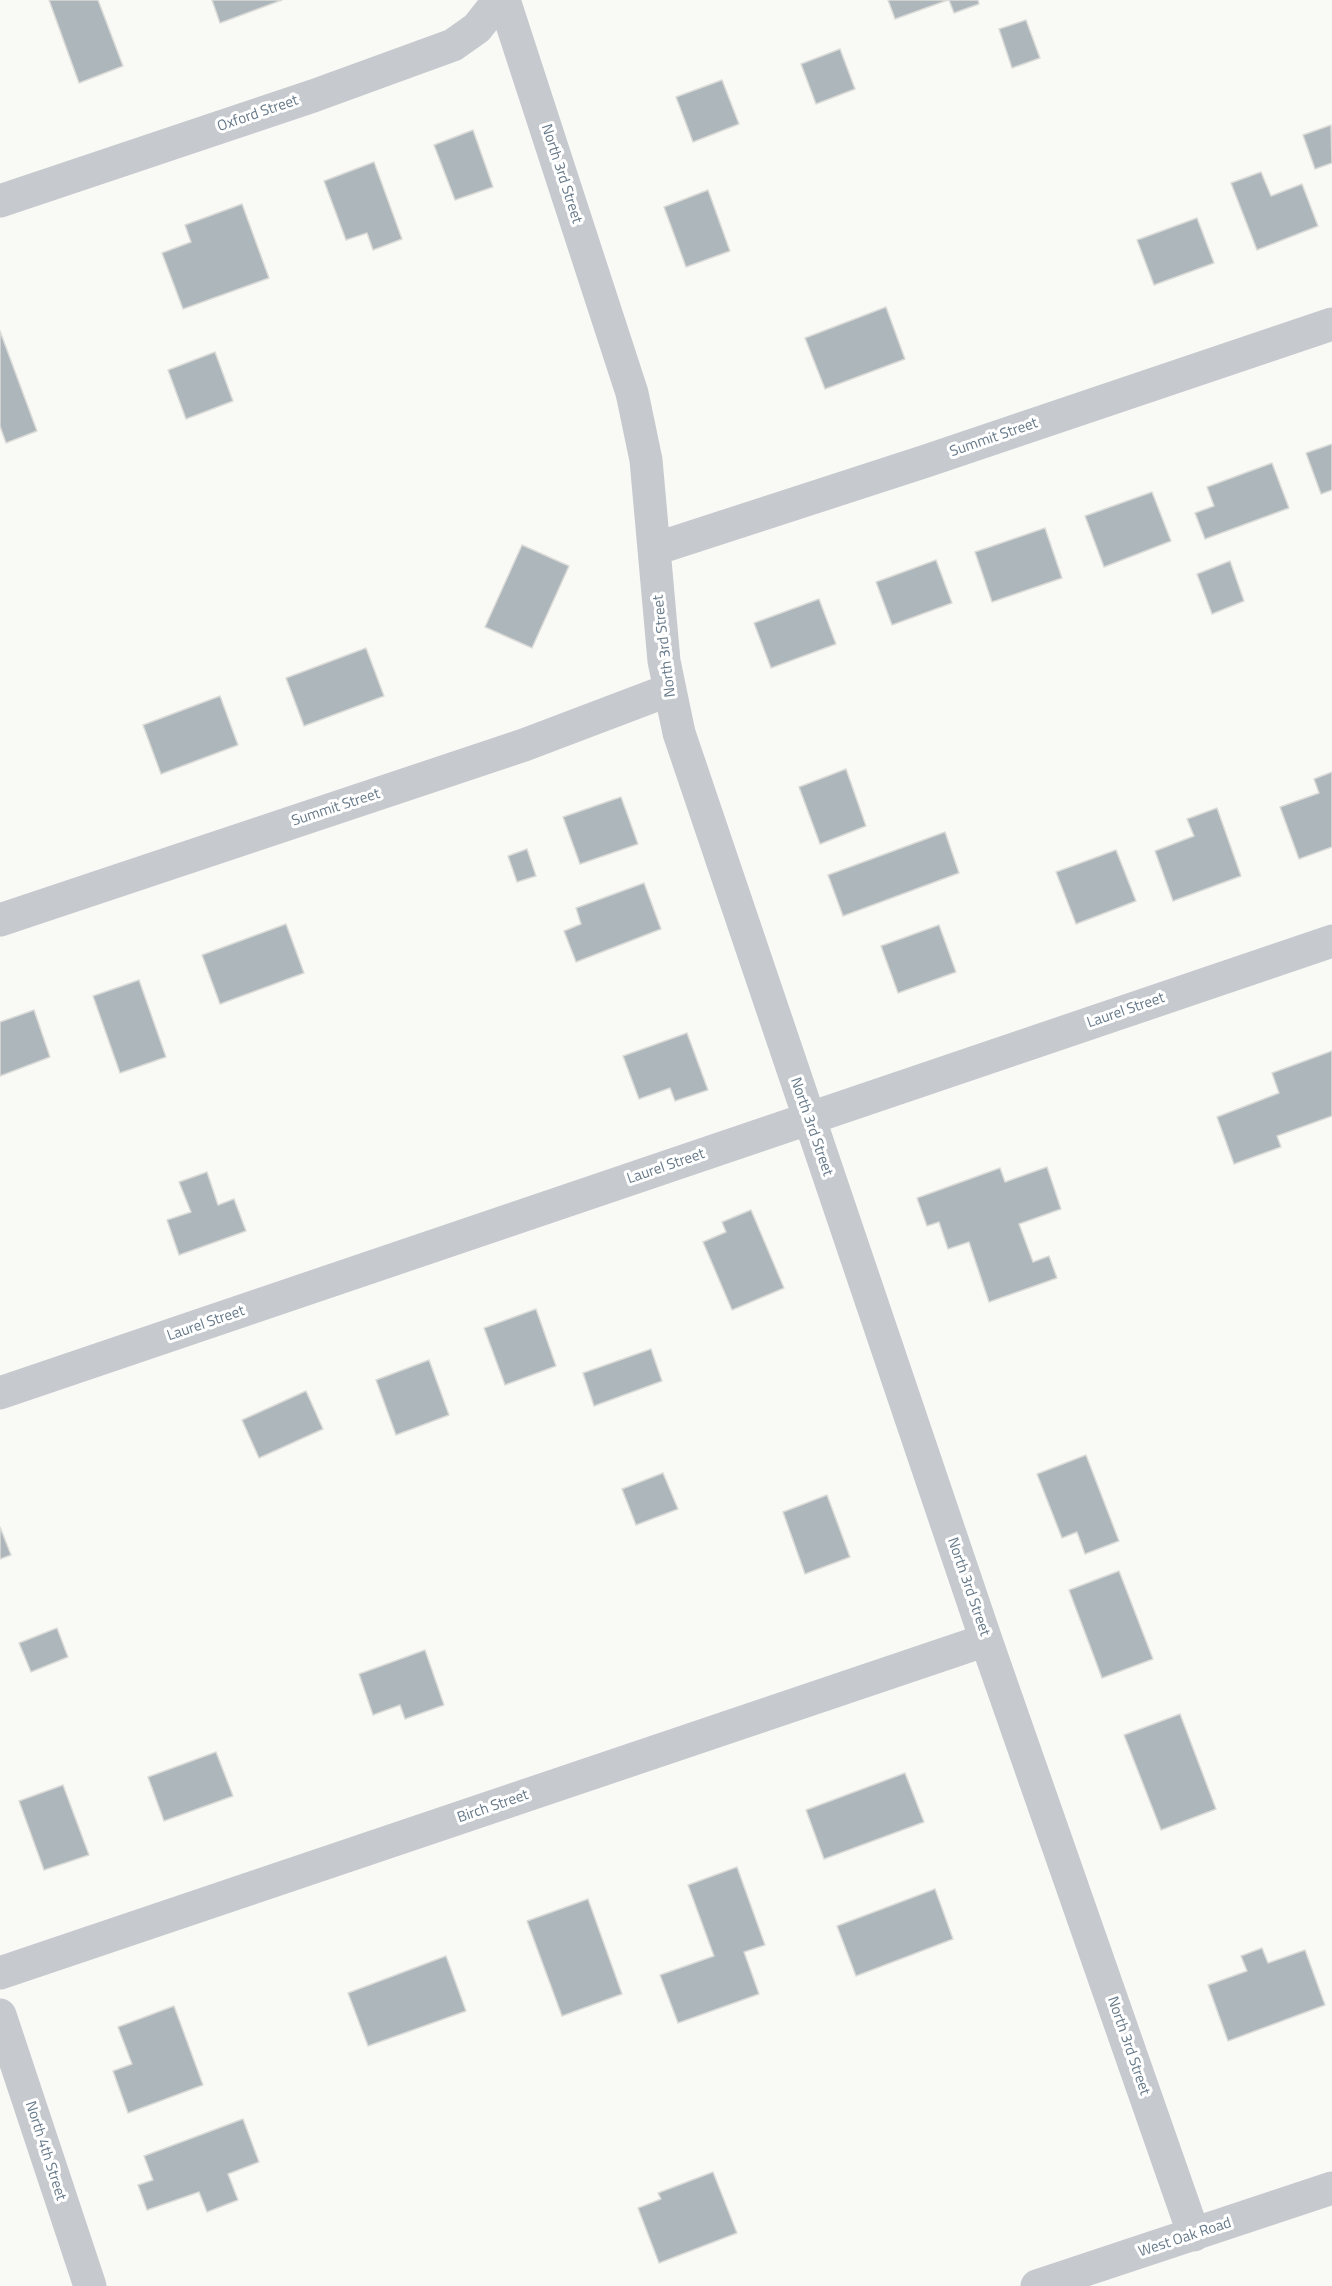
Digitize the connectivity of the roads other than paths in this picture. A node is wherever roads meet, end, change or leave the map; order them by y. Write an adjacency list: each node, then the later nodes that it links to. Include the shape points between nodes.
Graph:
1 (499, 0): 3 (street, Oxford Street, via 477,28 453,45)
2 (504, 0): 5 (street, North 3rd Street, via 632,393 646,460)
3 (0, 201)
4 (1332, 324): 5 (street, Summit Street)
5 (655, 549): 6 (street, North 3rd Street)
6 (669, 690): 7 (street, Summit Street, via 524,745); 9 (street, North 3rd Street, via 679,733)
7 (0, 920)
8 (1332, 941): 9 (street, Laurel Street)
9 (808, 1118): 10 (street, Laurel Street); 11 (street, North 3rd Street)
10 (0, 1393)
11 (986, 1640): 12 (street, Birch Street); 15 (street, North 3rd Street)
12 (0, 1974)
13 (0, 2015): 16 (street, North 4th Street)
14 (1332, 2188): 15 (street, West Oak Road)
15 (1194, 2235): 17 (street, West Oak Road)
16 (90, 2286)
17 (1037, 2286)

